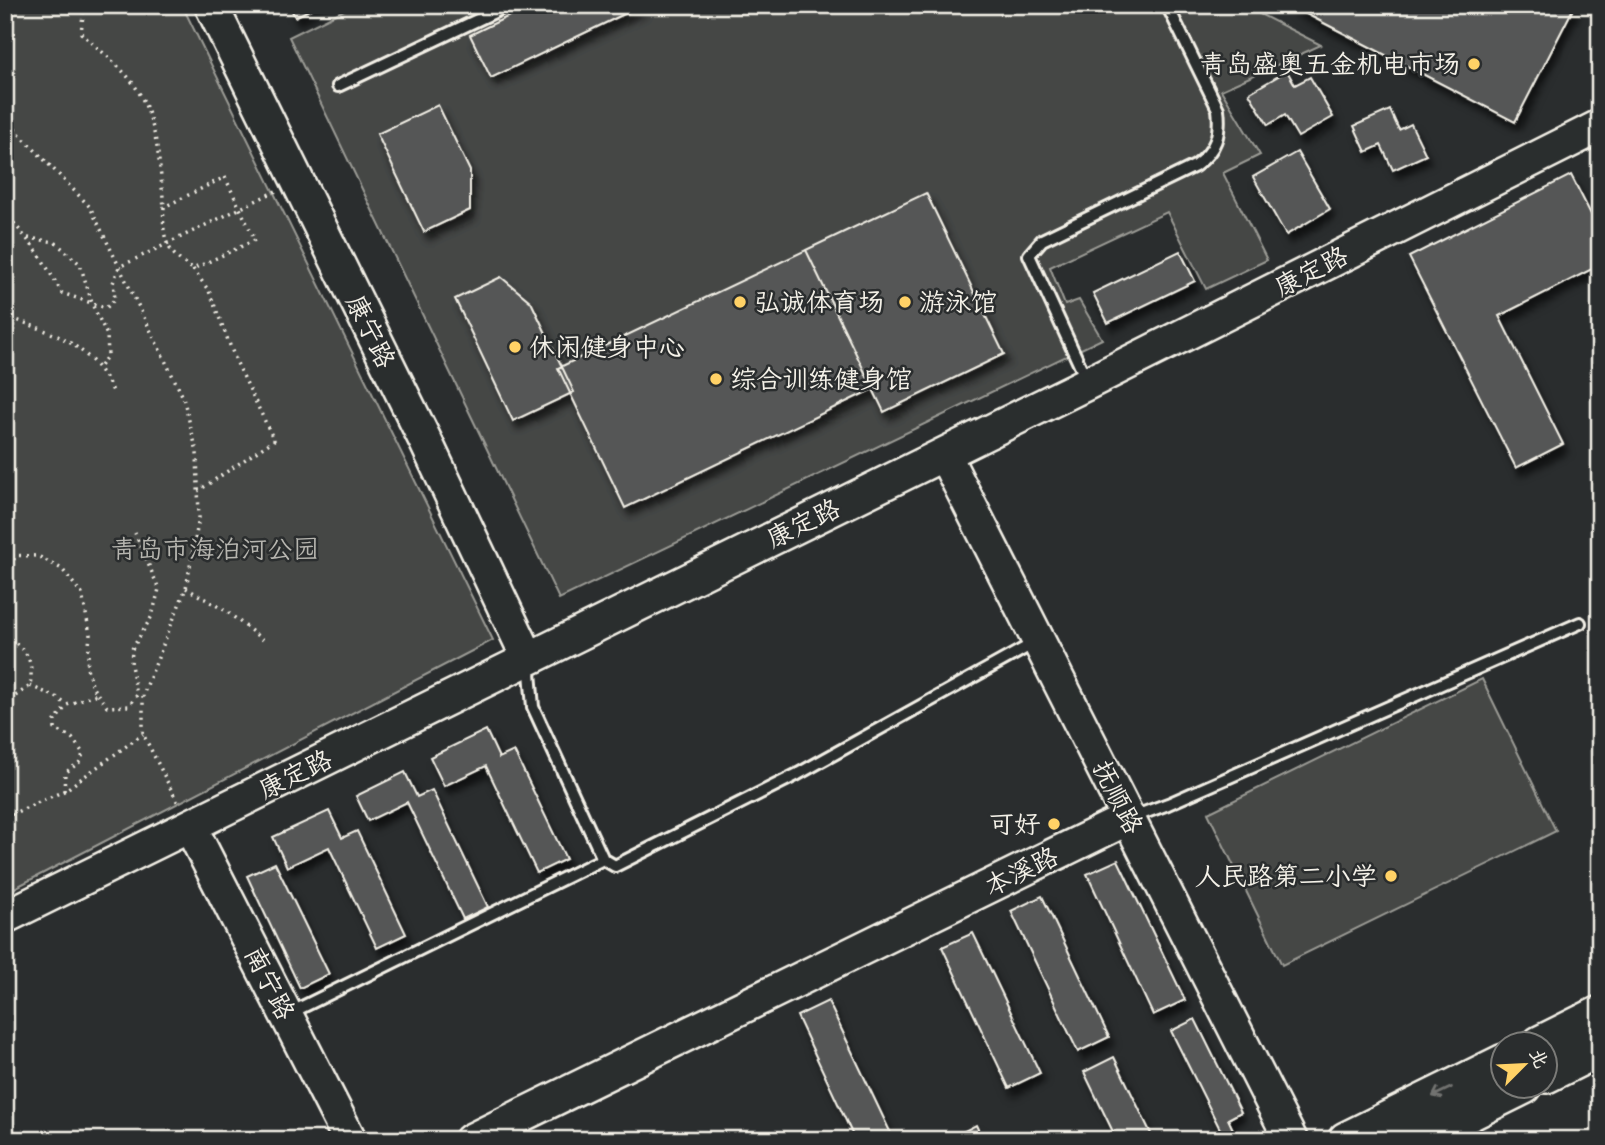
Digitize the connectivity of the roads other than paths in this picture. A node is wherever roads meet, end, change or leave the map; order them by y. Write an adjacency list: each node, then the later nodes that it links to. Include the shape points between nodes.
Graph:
1 (211, 5): 10 (street, 康宁路)
2 (509, 5): 4 (lane)
3 (1167, 5): 6 (lane, via 1218,109 1215,147 1195,166 1042,240 1029,255)
4 (338, 86)
5 (1600, 126): 6 (street, 康定路)
6 (1088, 383): 7 (street, 康定路)
7 (944, 454): 9 (street, 抚顺路); 10 (street, 康定路)
8 (1580, 623): 11 (lane, 本溪路)
9 (1039, 640): 11 (street, 抚顺路); 13 (lane, via 774,786 615,866)
10 (528, 658): 12 (street, 康定路); 13 (lane, via 533,707)
11 (1129, 818): 23 (street, 本溪路); 24 (street, 抚顺路)
12 (190, 825): 14 (street, 康定路); 16 (street, 南宁路)
13 (603, 859): 16 (lane)
14 (5, 917)
15 (1600, 1014): 17 (main road)
16 (286, 1015): 22 (street, 南宁路)
17 (1560, 1034)
18 (1600, 1048): 20 (main road)
19 (1490, 1068): 25 (main road, one-way to 25)
20 (1560, 1068)
21 (1496, 1100): 26 (main road)
22 (350, 1140)
23 (471, 1140)
24 (1292, 1140)
25 (1346, 1140)
26 (1415, 1140)

